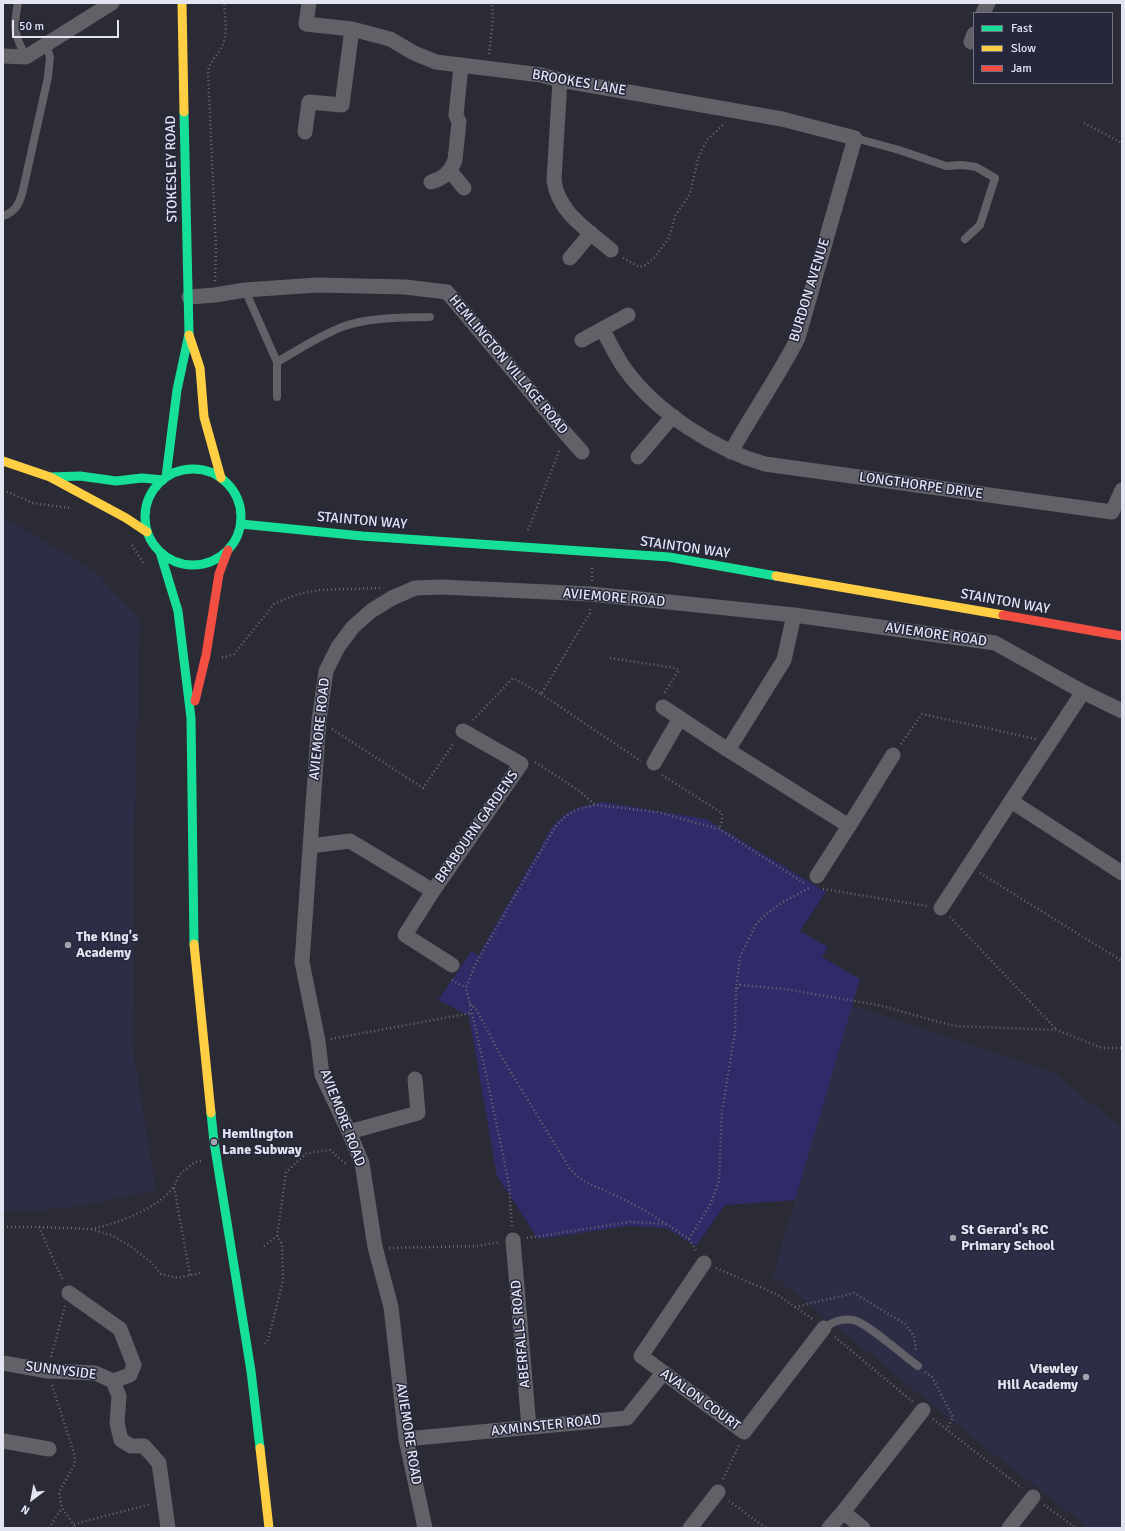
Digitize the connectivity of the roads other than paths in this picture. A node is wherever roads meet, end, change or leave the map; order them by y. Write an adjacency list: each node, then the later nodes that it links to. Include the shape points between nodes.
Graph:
1 (18, 3): 10 (lane, via 14,22 16,37)
2 (112, 3): 8 (street)
3 (182, 3): 24 (main road, STOKESLEY ROAD)
4 (309, 3): 7 (street, BROOKES LANE, via 306,24)
5 (988, 3): 6 (street)
6 (984, 12)
7 (352, 29): 11 (street, BROOKES LANE, via 390,39 436,62); 13 (street, via 342,105 309,102)
8 (46, 45): 10 (street); 18 (lane, via 50,57 48,77 20,202 14,210)
9 (3, 56): 10 (street)
10 (26, 57)
11 (462, 66): 12 (street, BROOKES LANE, via 541,74); 15 (street, via 456,115 459,122 457,145)
12 (560, 80): 14 (street, BROOKES LANE, via 782,119); 19 (street, via 555,188 561,205)
13 (305, 132)
14 (855, 138): 20 (lane, via 946,166 976,167 995,178 980,225); 34 (street, BURDON AVENUE, via 798,338)
15 (450, 171): 16 (street); 17 (street)
16 (431, 182)
17 (464, 188)
18 (3, 216)
19 (591, 233): 21 (street); 22 (street)
20 (964, 239)
21 (612, 250)
22 (570, 258)
23 (244, 290): 24 (street, HEMLINGTON VILLAGE ROAD); 30 (lane); 33 (street, HEMLINGTON VILLAGE ROAD, via 317,285 405,287 447,292)
24 (189, 297): 28 (main road, STOKESLEY ROAD)
25 (628, 315): 27 (street)
26 (430, 317): 30 (lane, via 375,320 343,327)
27 (602, 329): 29 (street); 32 (street, LONGTHORPE DRIVE, via 624,368 637,384)
28 (188, 334): 38 (main road); 39 (main road, via 200,368 204,417)
29 (582, 340)
30 (277, 362): 31 (lane)
31 (277, 398)
32 (673, 416): 34 (street, LONGTHORPE DRIVE, via 711,442); 35 (street)
33 (582, 452)
34 (731, 452): 40 (street, LONGTHORPE DRIVE, via 765,464 1112,512)
35 (638, 457)
36 (3, 461): 37 (main road)
37 (50, 477): 38 (main road, via 80,476 116,481); 42 (main road)
38 (164, 478): 39 (main road, via 184,470 203,470); 42 (main road, via 150,494 145,513)
39 (221, 478): 41 (main road, via 237,498)
40 (1122, 490)
41 (241, 524): 43 (main road); 46 (main road, STAINTON WAY, via 362,536 669,557)
42 (147, 532): 44 (main road)
43 (228, 550): 44 (main road, via 213,560 196,565 178,563); 50 (main road, via 219,574 206,655)
44 (160, 552): 50 (main road, via 178,611)
45 (794, 615): 47 (street, AVIEMORE ROAD, via 995,643); 53 (street, via 784,660); 58 (street, AVIEMORE ROAD, via 591,594 440,587 416,588 392,598 371,611 353,627 338,647 326,671 319,720)
46 (1122, 636)
47 (1083, 692): 49 (street, AVIEMORE ROAD); 56 (street)
48 (663, 707): 51 (street)
49 (1122, 711)
50 (191, 718): 83 (main road, via 194,942 216,1159 251,1371)
51 (680, 718): 53 (street); 55 (street)
52 (463, 731): 61 (street, BRABOURN GARDENS, via 521,764)
53 (728, 750): 57 (street)
54 (893, 755): 57 (street)
55 (652, 766)
56 (1011, 801): 59 (street); 62 (street)
57 (849, 826): 60 (street)
58 (310, 846): 61 (street, BRABOURN GARDENS, via 350,841); 65 (street, AVIEMORE ROAD, via 302,962 322,1075)
59 (1122, 873)
60 (814, 881)
61 (433, 891): 63 (street, via 405,936)
62 (941, 908)
63 (452, 965)
64 (415, 1079): 65 (street, via 418,1113)
65 (349, 1132): 76 (street, AVIEMORE ROAD, via 362,1163 375,1247 391,1307)
66 (513, 1240): 75 (street, ABERFALLS ROAD)
67 (704, 1263): 72 (street, AVALON COURT, via 641,1356)
68 (68, 1293): 73 (street, via 120,1329 134,1365 130,1375)
69 (824, 1328): 71 (lane, via 842,1319 854,1320 868,1327); 72 (street, AVALON COURT, via 744,1432)
70 (3, 1363): 73 (street, SUNNYSIDE, via 48,1371 95,1373)
71 (918, 1366)
72 (663, 1373): 75 (street, AXMINSTER ROAD, via 627,1418)
73 (113, 1381): 82 (street, SUNNYSIDE, via 119,1396 118,1423 121,1440 131,1446 144,1446 159,1463)
74 (923, 1410): 81 (street)
75 (529, 1428): 76 (street, AXMINSTER ROAD)
76 (406, 1439): 84 (street, AVIEMORE ROAD)
77 (3, 1441): 78 (street)
78 (50, 1449)
79 (718, 1492): 85 (street)
80 (1033, 1497): 88 (street)
81 (843, 1512): 86 (street); 87 (street)
82 (168, 1528)
83 (269, 1528)
84 (425, 1528)
85 (690, 1528)
86 (829, 1528)
87 (863, 1528)
88 (1009, 1528)

